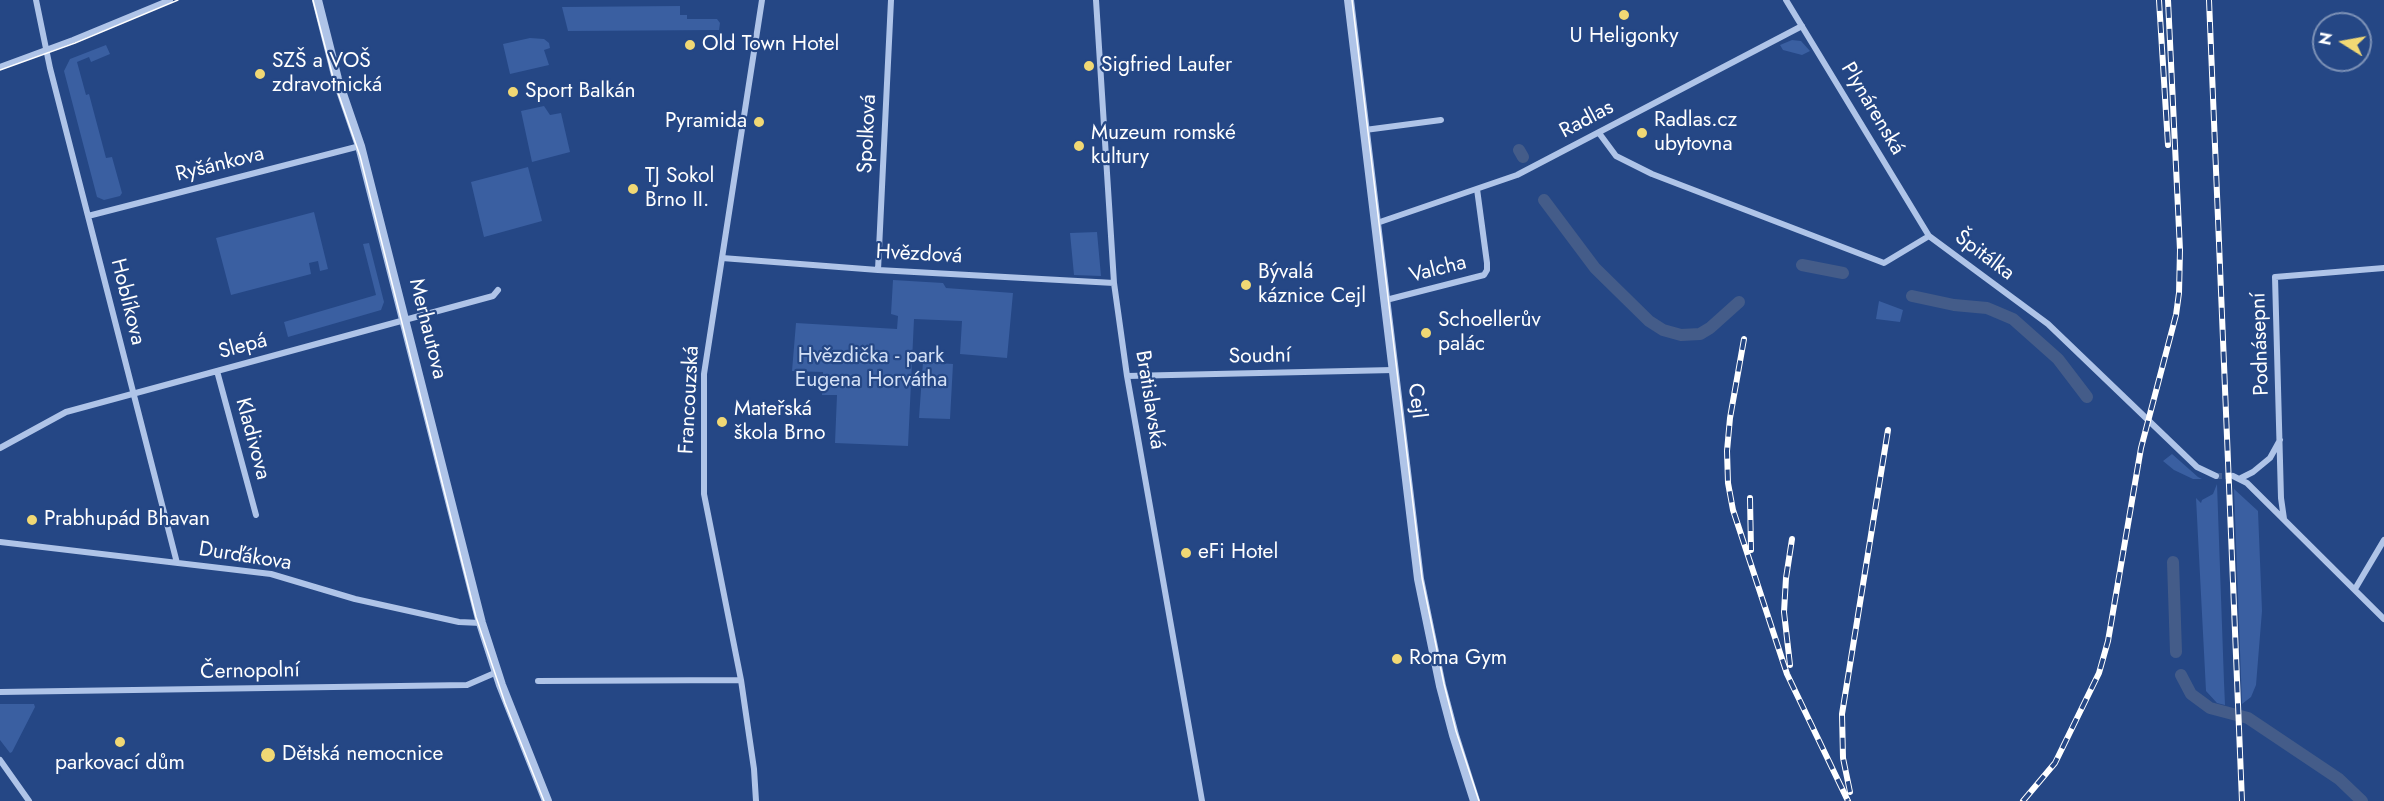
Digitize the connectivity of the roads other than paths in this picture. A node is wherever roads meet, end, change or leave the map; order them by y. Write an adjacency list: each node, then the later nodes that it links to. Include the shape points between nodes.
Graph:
1 (36, 0): 10 (street, Hoblíkova)
2 (170, 0): 10 (street)
3 (317, 0): 15 (street, Merhautova)
4 (762, 0): 20 (street, Francouzská)
5 (891, 0): 22 (street, Spolková)
6 (1096, 0): 23 (street, Bratislavská)
7 (1349, 0): 13 (street, Cejl)
8 (1786, 0): 9 (street, Plynárenská)
9 (1802, 26): 14 (street, Radlas); 19 (street, Plynárenská)
10 (46, 50): 11 (street); 17 (street, Hoblíkova)
11 (0, 67)
12 (1440, 120): 13 (street)
13 (1365, 130): 18 (street, Cejl)
14 (1599, 133): 16 (street, Radlas, via 1517,175); 19 (street, Špitálka, via 1616,156 1652,174 1884,263)
15 (360, 147): 17 (street, Ryšánkova); 26 (street, Merhautova)
16 (1477, 189): 18 (street, Radlas); 25 (street, Valcha, via 1487,270 1484,275)
17 (88, 216): 30 (street, Hoblíkova)
18 (1377, 223): 25 (street, Cejl)
19 (1929, 236): 33 (street, Špitálka, via 2048,324 2198,467)
20 (722, 258): 22 (street, Hvězdová); 45 (street, Francouzská, via 704,374 704,494)
21 (2384, 268): 31 (street, Podnásepní, via 2275,277)
22 (878, 270): 23 (street, Hvězdová)
23 (1114, 283): 29 (street, Bratislavská)
24 (498, 290): 26 (street, Slepá, via 493,296)
25 (1386, 300): 27 (street, Cejl)
26 (405, 320): 28 (street, Slepá); 43 (street, Merhautova)
27 (1393, 370): 29 (street, Soudní); 53 (street, Cejl, via 1419,579 1434,659)
28 (217, 371): 30 (street, Slepá); 36 (street, Kladivova)
29 (1127, 376): 52 (street, Bratislavská)
30 (134, 393): 32 (street, Slepá, via 66,412); 40 (street, Hoblíkova)
31 (2281, 439): 35 (street, via 2270,458); 37 (street, Podnásepní)
32 (0, 448)
33 (2216, 476)
34 (2233, 476): 35 (street)
35 (2241, 478): 37 (street)
36 (256, 515)
37 (2284, 519): 41 (street)
38 (2384, 540): 41 (street)
39 (0, 542): 40 (street, Durďákova)
40 (177, 563): 43 (street, Durďákova, via 271,574 355,599 459,622)
41 (2355, 589): 42 (street)
42 (2384, 619)
43 (481, 623): 44 (street, Merhautova)
44 (497, 671): 47 (street, Černopolní, via 467,685); 50 (street, Merhautova)
45 (741, 680): 46 (street); 51 (street, Francouzská)
46 (538, 681)
47 (0, 692)
48 (0, 760): 49 (street)
49 (29, 801)
50 (547, 801)
51 (756, 801)
52 (1202, 801)
53 (1475, 801)

